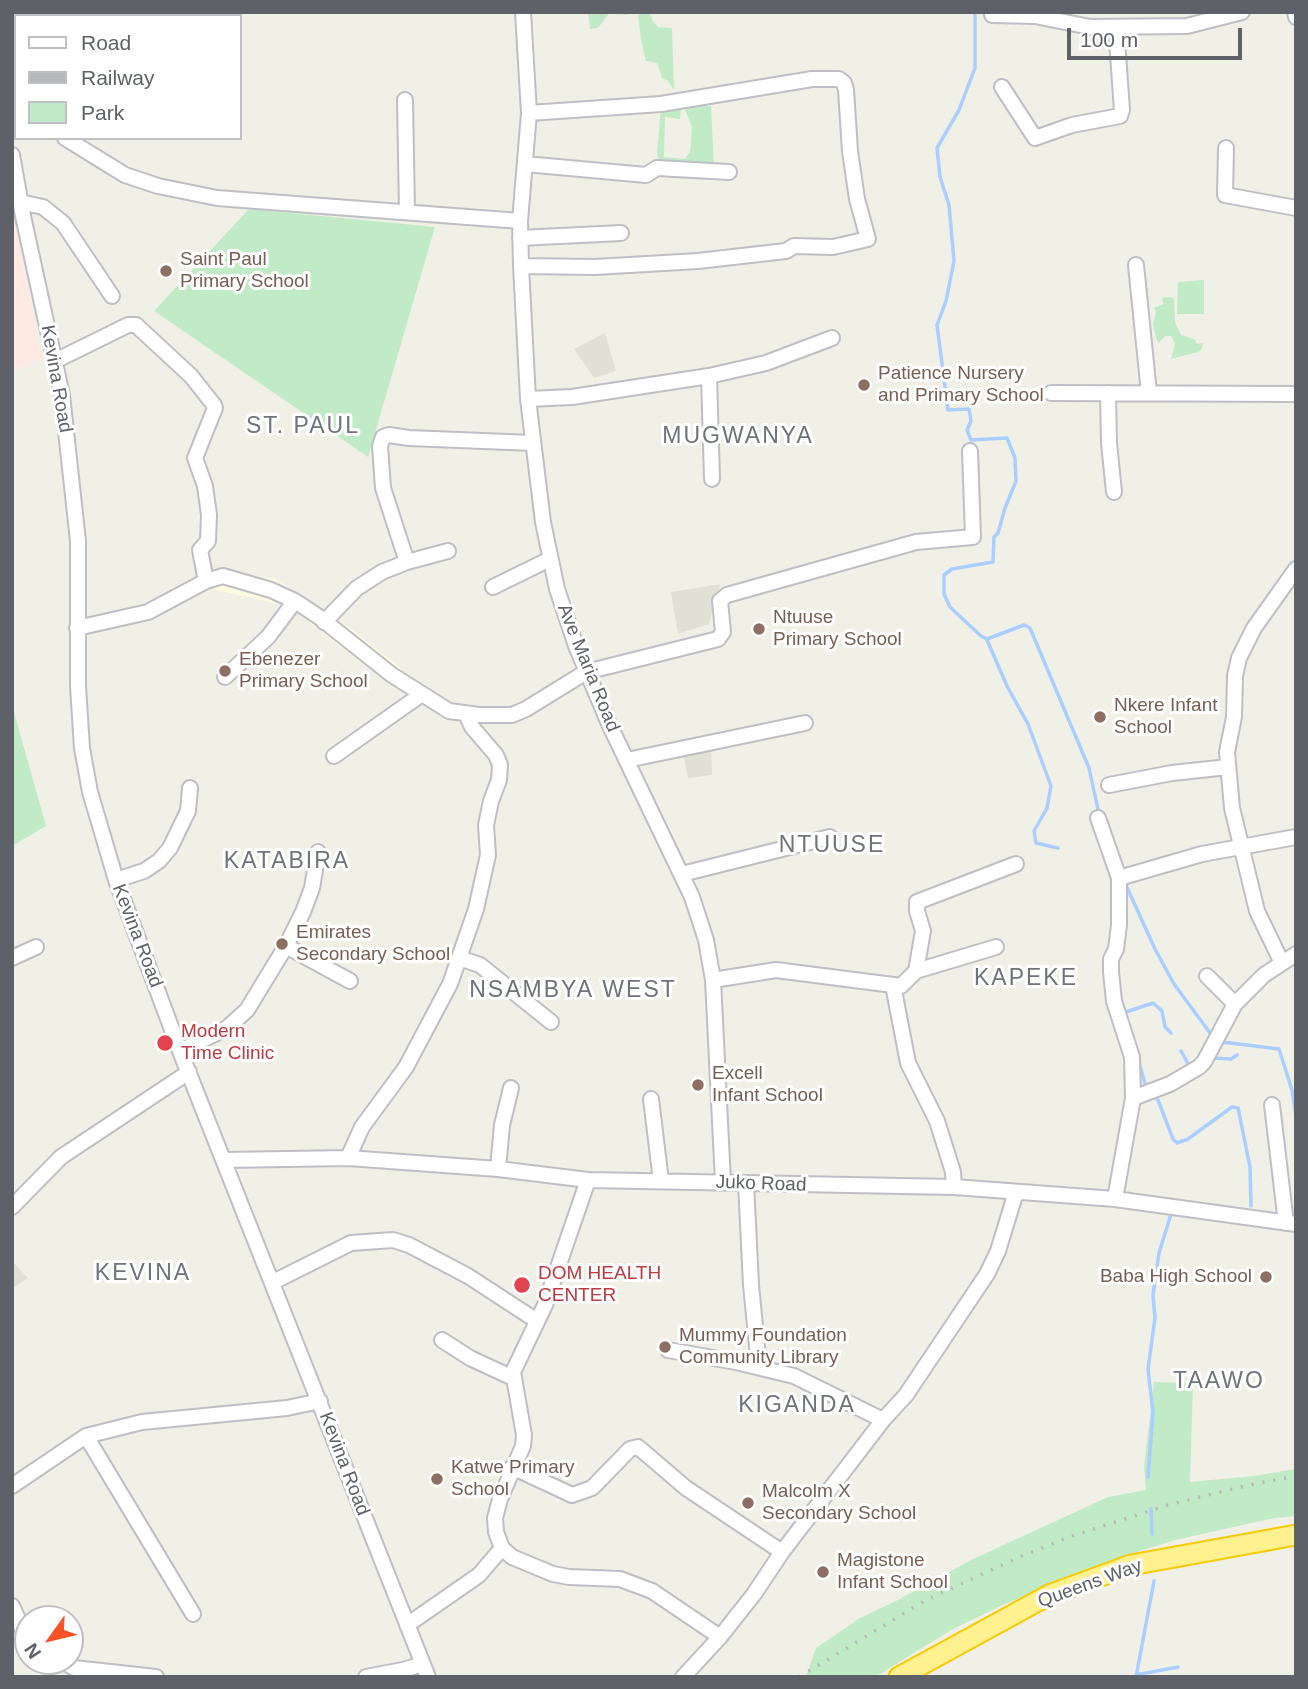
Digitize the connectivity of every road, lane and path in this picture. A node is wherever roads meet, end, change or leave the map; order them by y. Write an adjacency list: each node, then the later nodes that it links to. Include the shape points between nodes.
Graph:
1 (523, 12): 7 (street, Ave Maria Road)
2 (1242, 12): 4 (street, via 1186,26)
3 (992, 15): 4 (street)
4 (1116, 27): 5 (street, via 1120,116 1035,138)
5 (1002, 87)
6 (405, 100): 15 (street)
7 (529, 113): 11 (street, Ave Maria Road); 20 (street, via 661,104 813,79 839,79 846,90 850,151 867,239 833,247 794,246 786,251 698,261)
8 (68, 140): 15 (street, via 125,175 158,186 228,199)
9 (1226, 148): 14 (street, via 1224,195)
10 (12, 155): 13 (street, Kevina Road)
11 (524, 164): 12 (street, via 646,175 657,168); 16 (street, Ave Maria Road)
12 (729, 173)
13 (20, 202): 21 (street, via 43,207 63,223); 23 (street, Kevina Road)
14 (1296, 208)
15 (407, 212): 16 (street)
16 (520, 221): 18 (street, Ave Maria Road)
17 (621, 233): 18 (street)
18 (520, 237): 20 (street, Ave Maria Road)
19 (1136, 265): 27 (street)
20 (521, 266): 29 (street, Ave Maria Road)
21 (112, 296)
22 (832, 338): 24 (street, via 766,363)
23 (55, 361): 38 (street, via 136,325 191,376 214,405 195,458 209,515 208,541 200,550); 42 (street, Kevina Road, via 78,541)
24 (709, 376): 29 (street, via 572,397); 32 (street)
25 (1051, 393): 26 (street)
26 (1108, 393): 27 (street); 33 (street)
27 (1150, 393): 28 (street)
28 (1296, 394)
29 (528, 399): 30 (street, Ave Maria Road)
30 (533, 443): 35 (street, Ave Maria Road); 36 (street, via 383,437 383,488)
31 (970, 451): 43 (street, via 973,537 916,542 727,596 720,601 723,632 718,639)
32 (712, 479)
33 (1114, 492)
34 (448, 551): 36 (street)
35 (550, 559): 39 (street); 43 (street, Ave Maria Road)
36 (407, 562): 41 (street, via 357,587)
37 (1296, 569): 50 (street, via 1254,628 1239,658)
38 (206, 581): 40 (street, via 233,578); 42 (street, via 148,612)
39 (493, 587)
40 (295, 601): 41 (street); 44 (street, via 268,637)
41 (324, 621): 45 (street)
42 (77, 628): 61 (street, Kevina Road, via 82,748)
43 (586, 672): 46 (street, via 512,715); 49 (street, Ave Maria Road)
44 (225, 677)
45 (422, 694): 46 (street, via 449,711); 48 (street)
46 (466, 714): 67 (street, via 500,765 486,825 485,876)
47 (806, 723): 49 (street)
48 (334, 756)
49 (627, 760): 59 (street, Ave Maria Road)
50 (1228, 767): 51 (street); 56 (street)
51 (1109, 785)
52 (190, 788): 61 (street, via 188,811 170,848 145,871)
53 (1098, 818): 60 (street)
54 (830, 837): 59 (street)
55 (1296, 837): 56 (street)
56 (1241, 848): 60 (street); 68 (street, via 1257,911)
57 (318, 852): 63 (street, via 309,897)
58 (1016, 864): 69 (street, via 917,902 923,931)
59 (682, 874): 71 (street, Ave Maria Road, via 702,926)
60 (1119, 878): 79 (street, via 1119,925 1111,972 1114,1000 1132,1057)
61 (116, 880): 76 (street, Kevina Road)
62 (36, 947): 66 (street)
63 (286, 947): 72 (street); 76 (street, via 247,1010 227,1028)
64 (996, 947): 69 (street)
65 (1296, 954): 68 (street)
66 (12, 958)
67 (459, 958): 75 (street, via 480,965); 82 (street, via 406,1066 362,1127)
68 (1282, 963): 74 (street)
69 (916, 971): 73 (street, via 904,984)
70 (1208, 976): 74 (street)
71 (713, 980): 73 (street, via 776,970); 87 (street, Ave Maria Road)
72 (350, 981)
73 (893, 985): 89 (street, via 908,1063 937,1121)
74 (1235, 1003): 79 (street, via 1204,1062 1170,1084)
75 (551, 1022)
76 (180, 1051): 77 (street, Kevina Road)
77 (189, 1072): 83 (street, Kevina Road); 92 (street, via 61,1157)
78 (510, 1088): 84 (street)
79 (1133, 1098): 91 (street)
80 (651, 1099): 86 (street)
81 (1272, 1105): 93 (street)
82 (348, 1158): 83 (street, Juko Road); 84 (street, Juko Road)
83 (225, 1160): 94 (street, Kevina Road)
84 (498, 1169): 85 (street, Juko Road)
85 (588, 1180): 86 (street, Juko Road); 95 (street)
86 (661, 1181): 87 (street, Juko Road)
87 (723, 1182): 88 (street, Juko Road)
88 (746, 1183): 89 (street, Juko Road); 98 (street)
89 (954, 1187): 90 (street, Juko Road)
90 (1016, 1192): 91 (street, Juko Road); 101 (street, via 987,1274 906,1395)
91 (1115, 1199): 93 (street, Juko Road)
92 (12, 1207)
93 (1291, 1224)
94 (273, 1282): 95 (street, via 351,1243 393,1240 468,1276); 100 (street, Kevina Road)
95 (537, 1321): 99 (street)
96 (442, 1340): 99 (street)
97 (668, 1350): 98 (street)
98 (759, 1367): 101 (street, via 814,1384)
99 (513, 1378): 103 (street, via 524,1435)
100 (320, 1401): 102 (street, via 142,1422); 109 (street, Kevina Road)
101 (883, 1420): 107 (street)
102 (86, 1436): 104 (street); 108 (street)
103 (512, 1467): 106 (street, via 495,1518); 107 (street, via 572,1495 592,1488 630,1449 638,1447 686,1488)
104 (12, 1486)
105 (1296, 1535): 116 (highway, Queens Way, via 1131,1566 1096,1578 1049,1595)
106 (502, 1548): 109 (street, via 479,1574); 110 (street, via 553,1574 620,1579 652,1591)
107 (782, 1552): 110 (street)
108 (193, 1614)
109 (407, 1625): 112 (street, Kevina Road)
110 (720, 1637): 115 (street)
111 (84, 1669): 113 (street)
112 (425, 1670): 114 (street)
113 (156, 1677)
114 (366, 1677)
115 (683, 1677)
116 (899, 1677)

